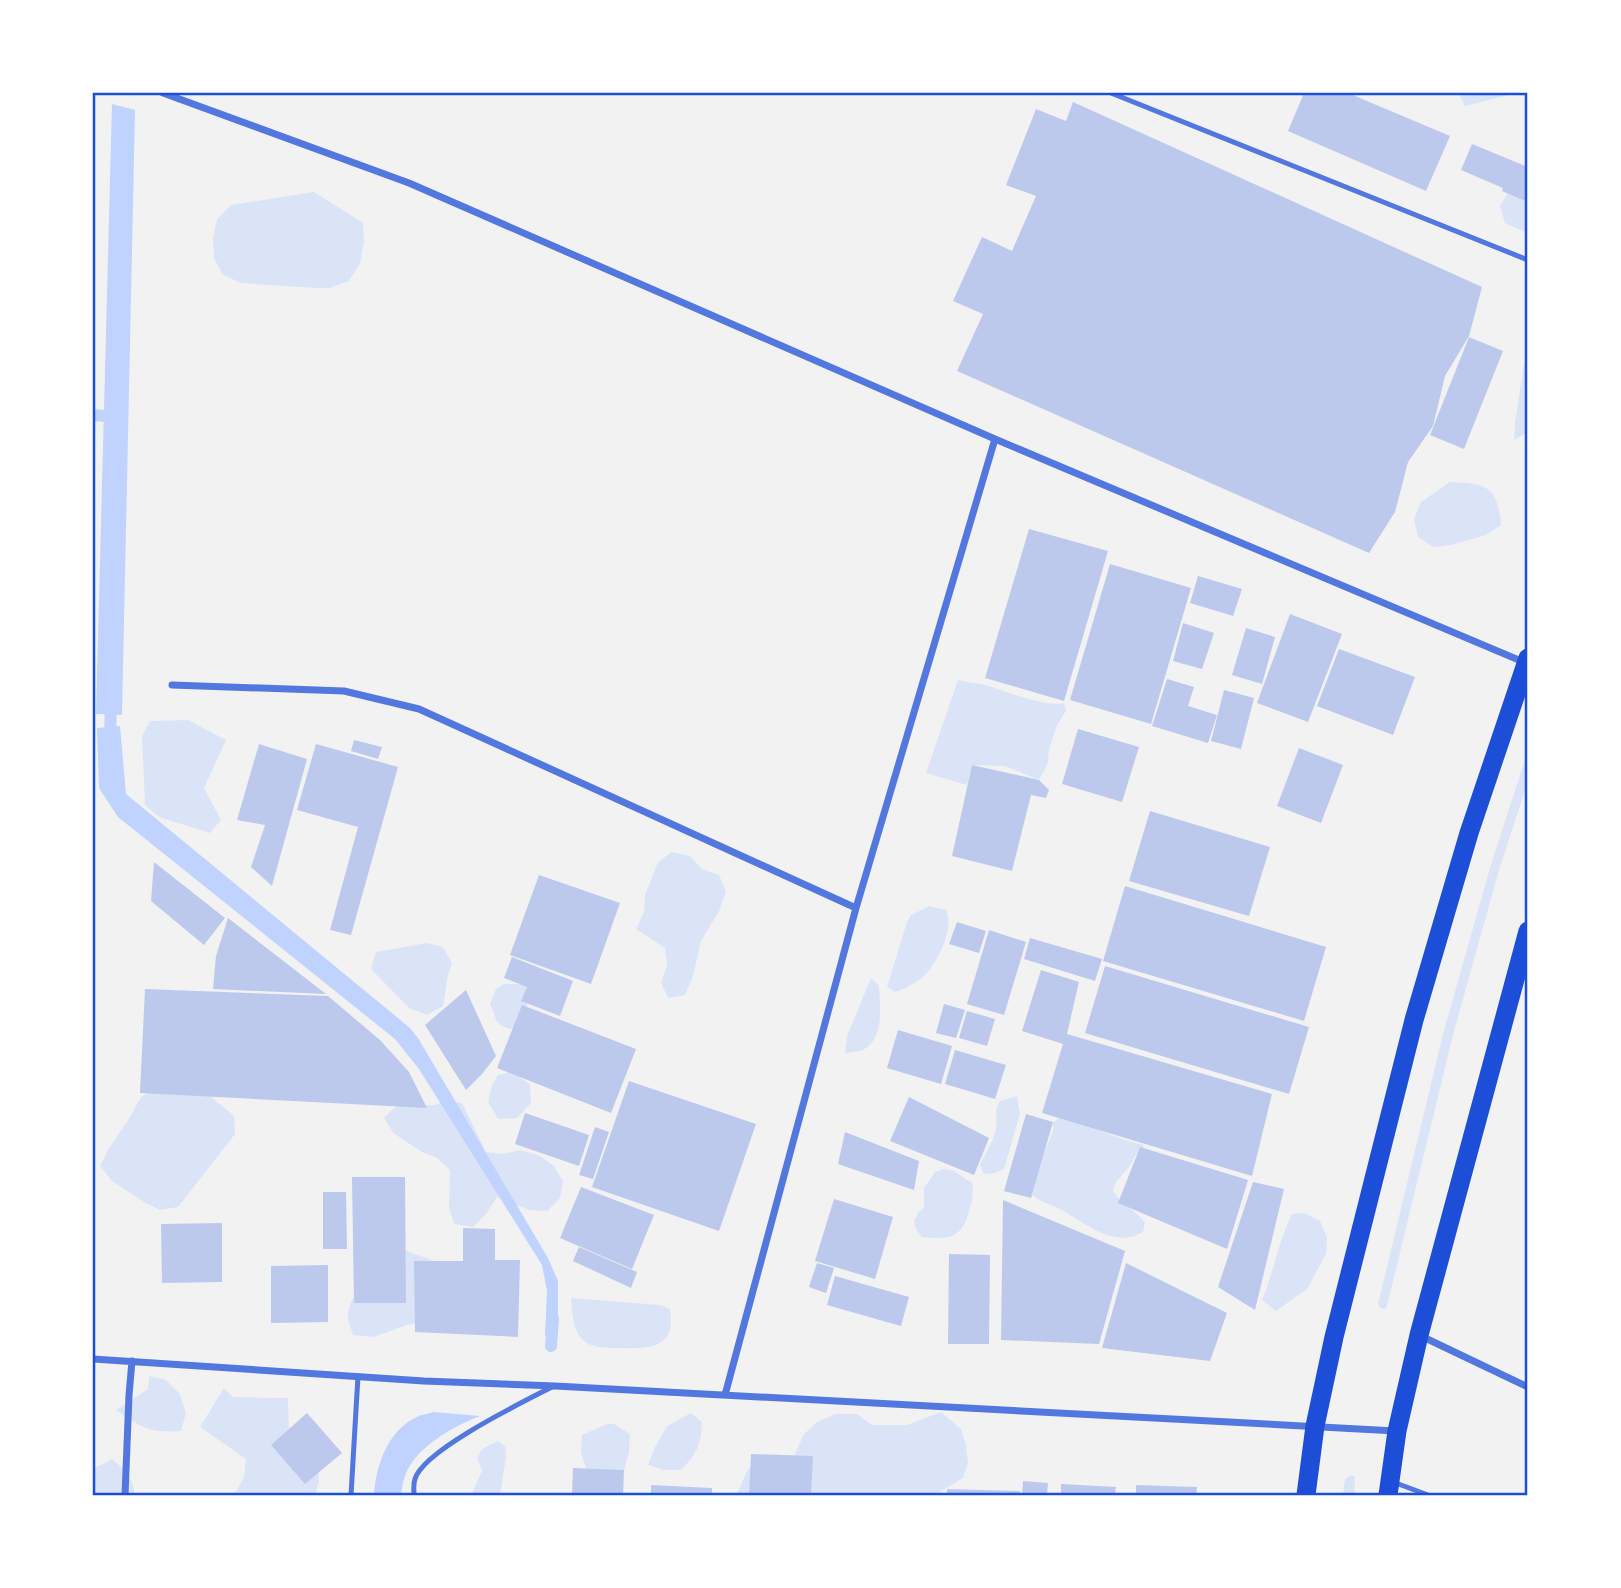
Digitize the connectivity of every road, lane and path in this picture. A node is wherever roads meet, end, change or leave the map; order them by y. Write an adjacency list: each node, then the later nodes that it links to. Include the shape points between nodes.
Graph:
1 (163, 93): 4 (street, via 409,183)
2 (1111, 93): 3 (lane)
3 (1528, 260)
4 (995, 439): 5 (street); 7 (street)
5 (1527, 660): 16 (highway, via 1469,833 1415,1020)
6 (172, 685): 7 (street, via 344,691 419,709)
7 (856, 908): 15 (street)
8 (1528, 931): 9 (highway)
9 (1419, 1335): 14 (street); 17 (highway)
10 (93, 1359): 11 (street)
11 (132, 1361): 12 (street); 19 (street)
12 (358, 1376): 13 (street); 20 (lane)
13 (555, 1386): 15 (street); 21 (lane, via 481,1424 428,1460 415,1478)
14 (1528, 1387)
15 (725, 1395): 16 (street)
16 (1315, 1426): 17 (street); 22 (highway)
17 (1397, 1431): 18 (highway)
18 (1389, 1488): 23 (lane)
19 (125, 1495)
20 (351, 1495)
21 (414, 1495)
22 (1306, 1495)
23 (1429, 1495)

